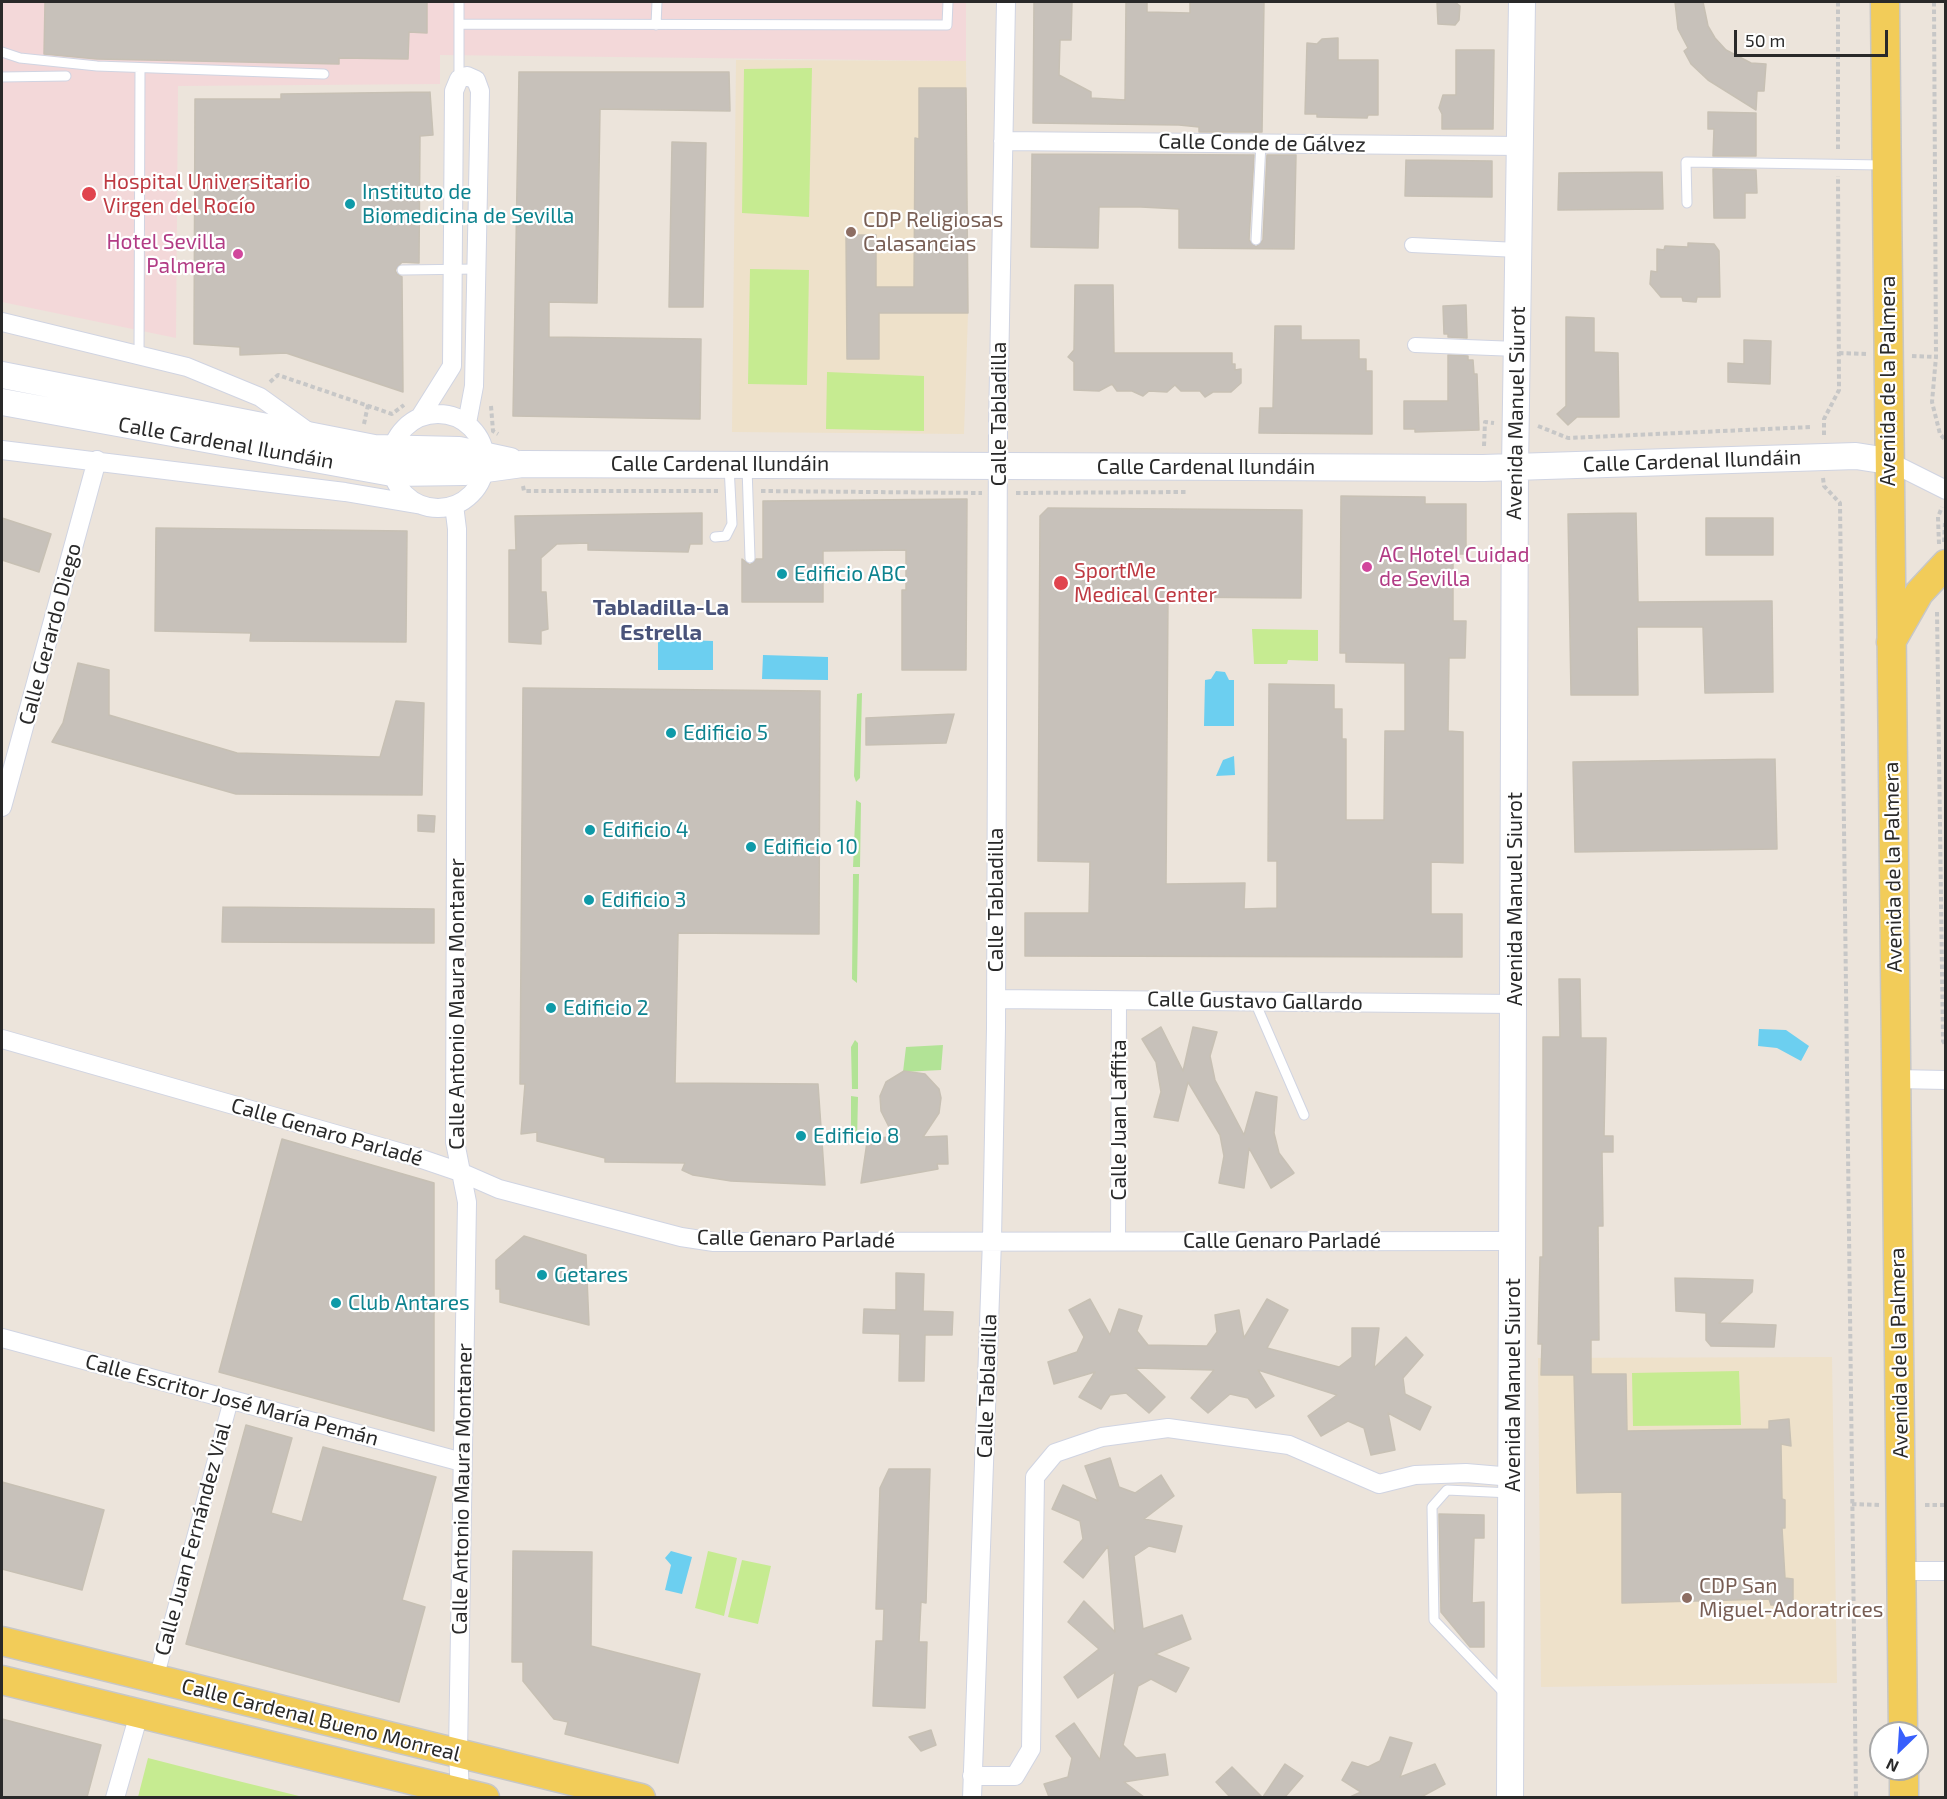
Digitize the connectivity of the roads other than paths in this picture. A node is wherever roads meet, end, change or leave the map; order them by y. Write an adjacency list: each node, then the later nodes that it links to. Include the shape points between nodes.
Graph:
1 (459, 2): 7 (lane)
2 (657, 2): 8 (lane)
3 (948, 2): 8 (lane, via 947,26)
4 (1006, 2): 17 (street, Calle Tabladilla)
5 (1522, 2): 19 (main road, Avenida Manuel Siurot)
6 (1885, 2): 20 (main road, Avenida de la Palmera)
7 (459, 24): 8 (lane); 14 (lane)
8 (656, 25)
9 (2, 52): 10 (lane, via 20,58)
10 (140, 69): 11 (lane); 31 (lane)
11 (324, 74)
12 (66, 76): 13 (lane)
13 (2, 77)
14 (459, 79): 15 (street, via 454,91); 16 (street, via 472,77 479,85)
15 (454, 129): 16 (street); 27 (street)
16 (478, 129): 25 (street)
17 (1003, 141): 18 (street, Calle Conde de Gálvez); 43 (street, Calle Tabladilla)
18 (1261, 143): 19 (street, Calle Conde de Gálvez); 22 (lane)
19 (1520, 146): 24 (main road, Avenida Manuel Siurot)
20 (1886, 165): 21 (lane, via 1686,162); 41 (main road, Avenida de la Palmera)
21 (1686, 203)
22 (1256, 240)
23 (1412, 245): 24 (street)
24 (1518, 250): 30 (main road, Avenida Manuel Siurot)
25 (477, 269): 27 (lane); 35 (street, via 474,386)
26 (402, 270): 27 (lane)
27 (454, 270): 34 (street, via 452,366)
28 (2, 322): 31 (street, Calle Cardenal Ilundáin)
29 (1415, 345): 30 (street)
30 (1517, 349): 44 (main road, Avenida Manuel Siurot)
31 (139, 356): 36 (street, Calle Cardenal Ilundáin, via 187,367 251,392)
32 (2, 375): 36 (main road, Calle Cardenal Ilundáin)
33 (2, 402): 40 (main road, Calle Cardenal Ilundáin)
34 (420, 417): 35 (street, via 440,413); 40 (street, via 401,430)
35 (467, 423): 38 (street)
36 (314, 435): 40 (main road, Calle Cardenal Ilundáin)
37 (2, 450): 39 (street, Calle Cardenal Ilundáin)
38 (490, 453): 40 (main road, Calle Cardenal Ilundáin, via 459,450); 42 (main road, Calle Cardenal Ilundáin, via 522,464); 47 (street, via 471,495)
39 (97, 460): 46 (street, Calle Cardenal Ilundáin); 52 (street, Calle Gerardo Diego)
40 (392, 461): 46 (street, via 403,493)
41 (1888, 462): 44 (main road, Calle Cardenal Ilundáin, via 1856,456); 45 (street); 51 (main road, Avenida de la Palmera)
42 (738, 464): 43 (main road, Calle Cardenal Ilundáin); 48 (lane, via 732,524 726,536); 50 (lane)
43 (998, 466): 44 (main road, Calle Cardenal Ilundáin); 53 (street, Calle Tabladilla)
44 (1515, 468): 56 (main road, Avenida Manuel Siurot)
45 (1946, 490)
46 (422, 505): 47 (street, Calle Cardenal Ilundáin)
47 (454, 505): 61 (street, Calle Antonio Maura Montaner, via 455,1142)
48 (715, 537)
49 (1942, 553): 51 (main road)
50 (750, 558)
51 (1890, 644): 58 (main road, Avenida de la Palmera)
52 (2, 807)
53 (996, 999): 54 (street, Calle Gustavo Gallardo); 62 (street, Calle Tabladilla)
54 (1119, 1000): 55 (street, Calle Gustavo Gallardo); 63 (street, Calle Juan Laffita)
55 (1255, 1002): 56 (street, Calle Gustavo Gallardo); 60 (lane)
56 (1515, 1004): 64 (main road, Avenida Manuel Siurot)
57 (2, 1039): 61 (street, Calle Genaro Parladé)
58 (1896, 1079): 59 (street); 69 (main road, Avenida de la Palmera)
59 (1946, 1080)
60 (1304, 1115)
61 (460, 1172): 62 (street, Calle Genaro Parladé, via 499,1189 681,1237 714,1242); 67 (street, Calle Antonio Maura Montaner, via 467,1202)
62 (992, 1240): 63 (street, Calle Genaro Parladé); 78 (street, Calle Tabladilla)
63 (1118, 1240): 64 (street, Calle Genaro Parladé)
64 (1512, 1241): 68 (main road, Avenida Manuel Siurot)
65 (2, 1338): 66 (street, Calle Escritor José María Pemán)
66 (231, 1400): 67 (street, Calle Escritor José María Pemán); 72 (street, Calle Juan Fernández Vial)
67 (462, 1462): 77 (street, Calle Antonio Maura Montaner)
68 (1513, 1485): 74 (main road, Avenida Manuel Siurot); 74 (lane, via 1447,1490 1432,1507 1434,1620); 78 (street, via 1466,1473 1415,1475 1379,1484 1289,1446 1168,1428 1102,1437 1055,1453 1035,1477 1031,1749 1015,1776)
69 (1901, 1571): 70 (street); 76 (main road, Avenida de la Palmera)
70 (1946, 1571)
71 (2, 1641): 72 (main road, Calle Cardenal Bueno Monreal)
72 (156, 1679): 77 (main road, Calle Cardenal Bueno Monreal)
73 (2, 1680): 75 (main road, Calle Cardenal Bueno Monreal)
74 (1511, 1699): 84 (main road, Avenida Manuel Siurot)
75 (139, 1714): 80 (main road, Calle Cardenal Bueno Monreal); 81 (street)
76 (1903, 1721)
77 (458, 1754): 80 (street, Calle Antonio Maura Montaner); 82 (main road, Calle Cardenal Bueno Monreal)
78 (972, 1776): 83 (street, Calle Tabladilla)
79 (1904, 1781): 85 (main road)
80 (468, 1796)
81 (115, 1797)
82 (641, 1797)
83 (972, 1797)
84 (1510, 1797)
85 (1904, 1797)

